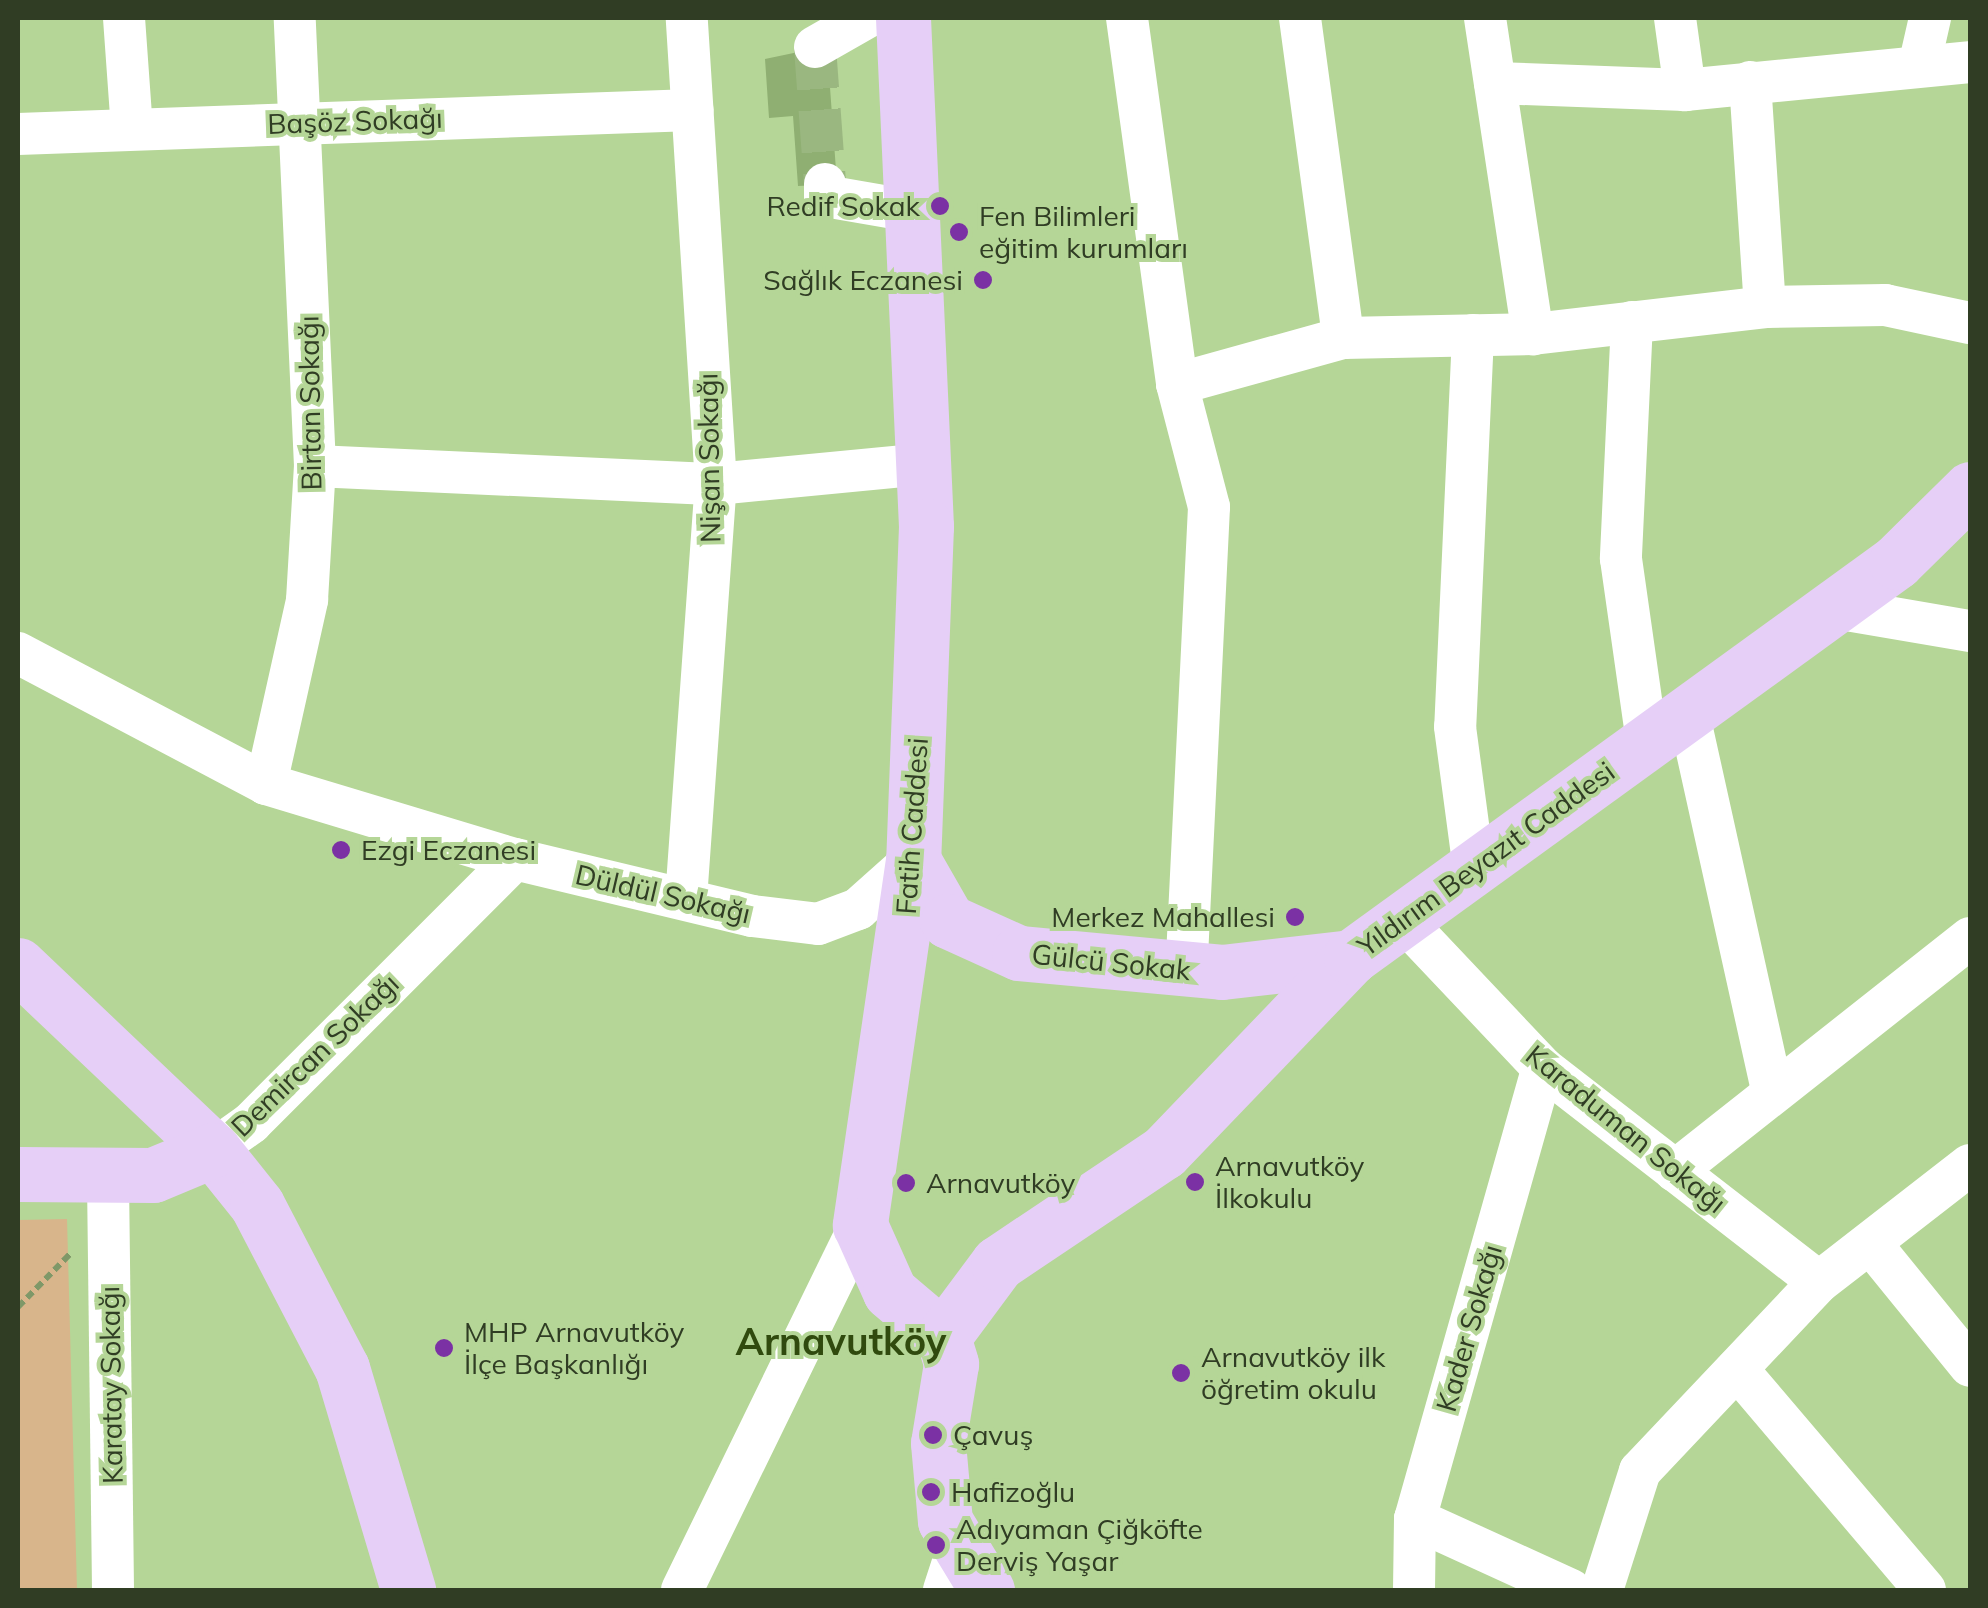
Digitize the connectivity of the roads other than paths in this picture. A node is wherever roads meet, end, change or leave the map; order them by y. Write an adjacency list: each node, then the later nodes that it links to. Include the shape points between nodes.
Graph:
1 (124, 18): 19 (street)
2 (295, 18): 18 (street, Birtan Sokağı)
3 (687, 18): 17 (street, Nişan Sokağı)
4 (866, 18): 11 (street)
5 (903, 18): 22 (main road, Fatih Caddesi)
6 (1126, 18): 29 (street)
7 (1300, 18): 28 (street)
8 (1485, 18): 15 (street)
9 (1675, 18): 16 (street)
10 (1930, 18): 12 (street)
11 (815, 47)
12 (1920, 62): 13 (street); 14 (street)
13 (1970, 62)
14 (1750, 82): 16 (street); 23 (street)
15 (1495, 83): 16 (street); 26 (street)
16 (1686, 90)
17 (693, 110): 18 (street, Başöz Sokağı); 32 (street, Nişan Sokağı)
18 (300, 122): 19 (street, Başöz Sokağı); 31 (street, Birtan Sokağı)
19 (132, 129): 20 (street, Başöz Sokağı)
20 (18, 134)
21 (824, 184): 22 (street, via 825,196)
22 (912, 211): 30 (main road, Fatih Caddesi)
23 (1765, 307): 24 (street); 25 (street, via 1885,305)
24 (1632, 322): 26 (street); 37 (street, via 1622,559)
25 (1970, 323)
26 (1533, 334): 27 (street)
27 (1473, 335): 28 (street); 41 (street, via 1455,727)
28 (1343, 338): 29 (street)
29 (1177, 384): 47 (street, via 1208,507)
30 (923, 464): 32 (street); 40 (main road, Fatih Caddesi)
31 (316, 466): 32 (street); 38 (street, Birtan Sokağı, via 306,600)
32 (716, 484): 42 (street, Nişan Sokağı)
33 (1970, 489): 34 (main road, Yıldırım Beyazıt Caddesi)
34 (1835, 608): 35 (street); 37 (main road, Yıldırım Beyazıt Caddesi)
35 (1970, 631)
36 (18, 652): 38 (street, Düldül Sokağı)
37 (1668, 727): 41 (main road, Yıldırım Beyazıt Caddesi); 50 (street)
38 (266, 784): 39 (street, Düldül Sokağı)
39 (515, 859): 42 (street, Düldül Sokağı); 51 (street, Demircan Sokağı, via 252,1123)
40 (912, 860): 42 (street, Düldül Sokağı, via 858,909 818,924); 47 (main road, Gülcü Sokak, via 931,903 969,934 1019,953); 56 (main road, Fatih Caddesi)
41 (1474, 870): 43 (main road, Yıldırım Beyazıt Caddesi)
42 (686, 899)
43 (1403, 920): 45 (main road, Yıldırım Beyazıt Caddesi); 49 (street, Karaduman Sokağı)
44 (1970, 938): 50 (street)
45 (1351, 957): 47 (main road, Gülcü Sokak); 48 (main road, Yıldırım Beyazıt Caddesi)
46 (18, 966): 51 (main road)
47 (1204, 972): 48 (main road, via 1248,1004)
48 (1254, 1066): 59 (main road, Yıldırım Beyazıt Caddesi, via 1164,1152 998,1263)
49 (1543, 1068): 53 (street, Karaduman Sokağı); 62 (street, Kader Sokağı)
50 (1772, 1092): 53 (street)
51 (213, 1150): 55 (main road, Demircan Sokağı); 65 (main road, via 257,1205 342,1368)
52 (1970, 1165): 57 (street)
53 (1675, 1171): 58 (street, Karaduman Sokağı)
54 (18, 1174): 55 (main road, Demircan Sokağı)
55 (108, 1197): 64 (street, Karatay Sokağı)
56 (860, 1225): 59 (main road, via 890,1292); 66 (street, Fatih Caddesi)
57 (1871, 1244): 58 (street); 60 (street)
58 (1819, 1282): 61 (street)
59 (943, 1337): 63 (main road, via 950,1364 941,1493)
60 (1970, 1366)
61 (1737, 1369): 69 (street, via 1640,1470); 70 (street)
62 (1415, 1520): 67 (street, Kader Sokağı); 68 (street)
63 (962, 1578)
64 (114, 1590)
65 (408, 1590)
66 (682, 1590)
67 (1414, 1590)
68 (1571, 1590)
69 (1602, 1590)
70 (1926, 1590)

